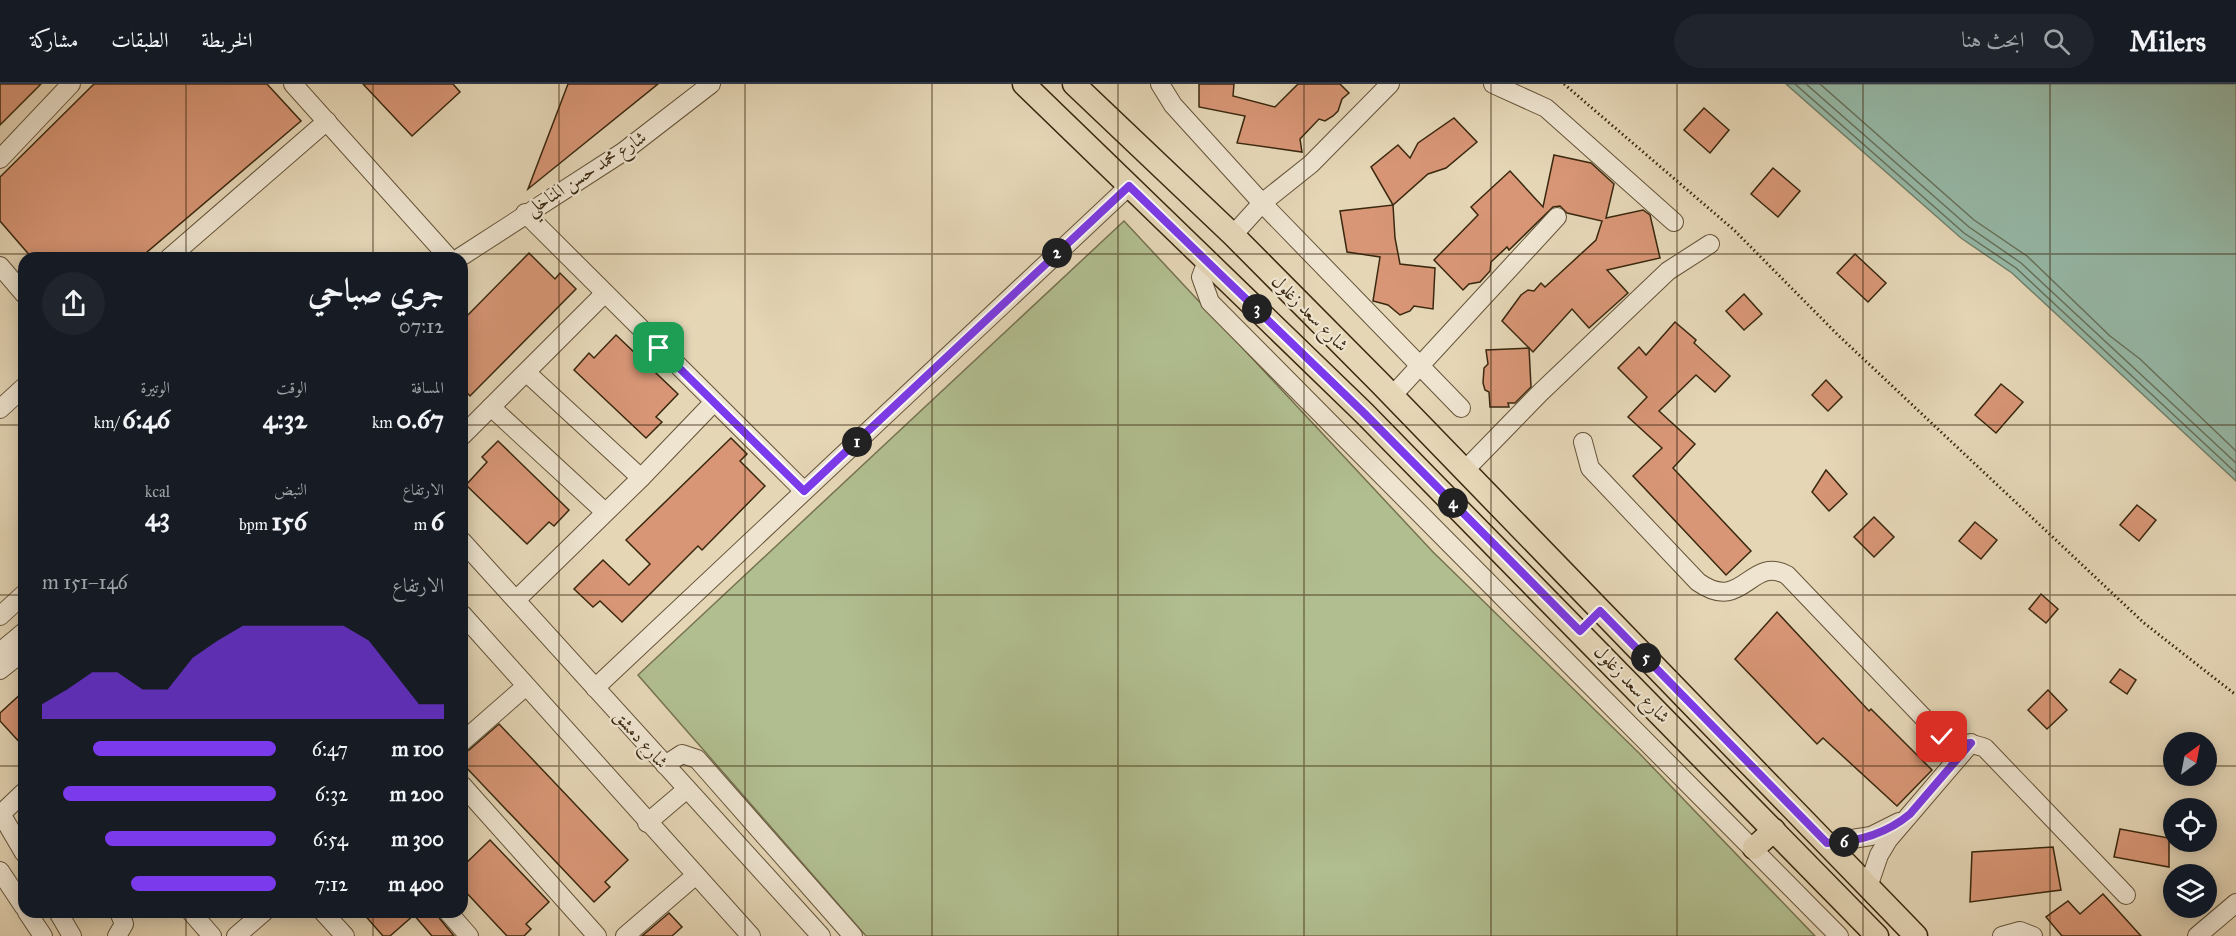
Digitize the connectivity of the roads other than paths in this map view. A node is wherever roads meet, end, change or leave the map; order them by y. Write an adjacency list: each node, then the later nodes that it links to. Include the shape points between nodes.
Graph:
1 (71, 84): 10 (street)
2 (293, 84): 9 (street)
3 (1024, 84): 11 (main road, شارع سعد زغلول)
4 (1160, 84): 12 (street, via 1173,105)
5 (1390, 84): 12 (street, via 1311,164)
6 (1493, 84): 15 (street, via 1546,108)
7 (709, 85): 13 (street, شارع محمد حسن المناخلي, via 623,152)
8 (1083, 87): 16 (main road, شارع سعد زغلول)
9 (327, 121): 18 (street); 19 (street)
10 (0, 159)
11 (1129, 186): 21 (main road, شارع سعد زغلول); 37 (street)
12 (1262, 203): 16 (street); 25 (street)
13 (525, 213): 20 (street, شارع محمد حسن المناخلي); 24 (street)
14 (1557, 217): 25 (street)
15 (1674, 222)
16 (1233, 235): 28 (main road, شارع سعد زغلول)
17 (1710, 244): 35 (street, via 1668,271)
18 (176, 252)
19 (445, 252)
20 (468, 252)
21 (1207, 261): 45 (main road, شارع سعد زغلول); 64 (street, via 1201,277 1210,302)
22 (0, 266): 23 (street)
23 (18, 287)
24 (604, 294): 26 (street); 29 (street)
25 (1422, 366): 28 (street); 31 (street)
26 (527, 374): 30 (street); 36 (street)
27 (18, 393): 32 (street)
28 (1392, 396): 35 (main road, شارع سعد زغلول)
29 (714, 402): 36 (street); 37 (street)
30 (491, 407): 33 (street); 38 (street)
31 (1461, 408)
32 (0, 410)
33 (468, 430)
34 (1583, 442): 53 (street, via 1590,468 1698,582 1725,592 1766,571 1787,574 1942,737 1958,744)
35 (1464, 471): 42 (main road, شارع سعد زغلول)
36 (641, 478): 38 (street)
37 (804, 491): 51 (street)
38 (605, 512): 41 (street)
39 (468, 548): 41 (street, شارع دمشق)
40 (18, 600): 43 (street)
41 (516, 600): 51 (street, شارع دمشق)
42 (1600, 611): 45 (main road); 63 (main road, شارع سعد زغلول)
43 (0, 616)
44 (468, 621): 50 (street)
45 (1580, 631): 61 (main road, شارع سعد زغلول)
46 (18, 637): 47 (street)
47 (0, 652)
48 (18, 656): 49 (street)
49 (0, 670)
50 (526, 686): 52 (street); 60 (street)
51 (595, 687): 54 (street, شارع دمشق)
52 (468, 737)
53 (1971, 743): 59 (street); 68 (street, via 1991,753)
54 (665, 765): 55 (street, شارع دمشق); 71 (street, via 682,754 698,759)
55 (687, 789): 60 (street); 79 (street, شارع دمشق)
56 (468, 792): 87 (street)
57 (18, 797): 58 (street)
58 (0, 813): 62 (street)
59 (1910, 814): 63 (street, via 1871,836); 67 (street, via 1879,855)
60 (647, 823): 66 (street)
61 (1774, 830): 64 (main road); 92 (main road, شارع سعد زغلول)
62 (18, 843)
63 (1827, 843): 67 (main road, شارع سعد زغلول)
64 (1754, 848): 91 (street)
65 (0, 871): 69 (street)
66 (696, 875): 88 (street); 89 (street)
67 (1868, 887): 93 (main road, شارع سعد زغلول)
68 (2126, 895)
69 (18, 898)
70 (2236, 903): 96 (street)
71 (831, 911): 79 (street); 90 (street)
72 (31, 918): 80 (street)
73 (62, 918): 81 (street)
74 (121, 918): 82 (street, via 124,924)
75 (196, 918): 83 (street)
76 (257, 918): 84 (street)
77 (328, 918): 85 (street)
78 (453, 918): 86 (street)
79 (817, 932)
80 (43, 936)
81 (72, 936)
82 (117, 936)
83 (212, 936)
84 (236, 936)
85 (345, 936)
86 (469, 936)
87 (597, 936)
88 (625, 936)
89 (751, 936)
90 (853, 936)
91 (1839, 936)
92 (1877, 936)
93 (1916, 936)
94 (2002, 936): 95 (street, via 2020,931)
95 (2033, 936)
96 (2198, 936)

